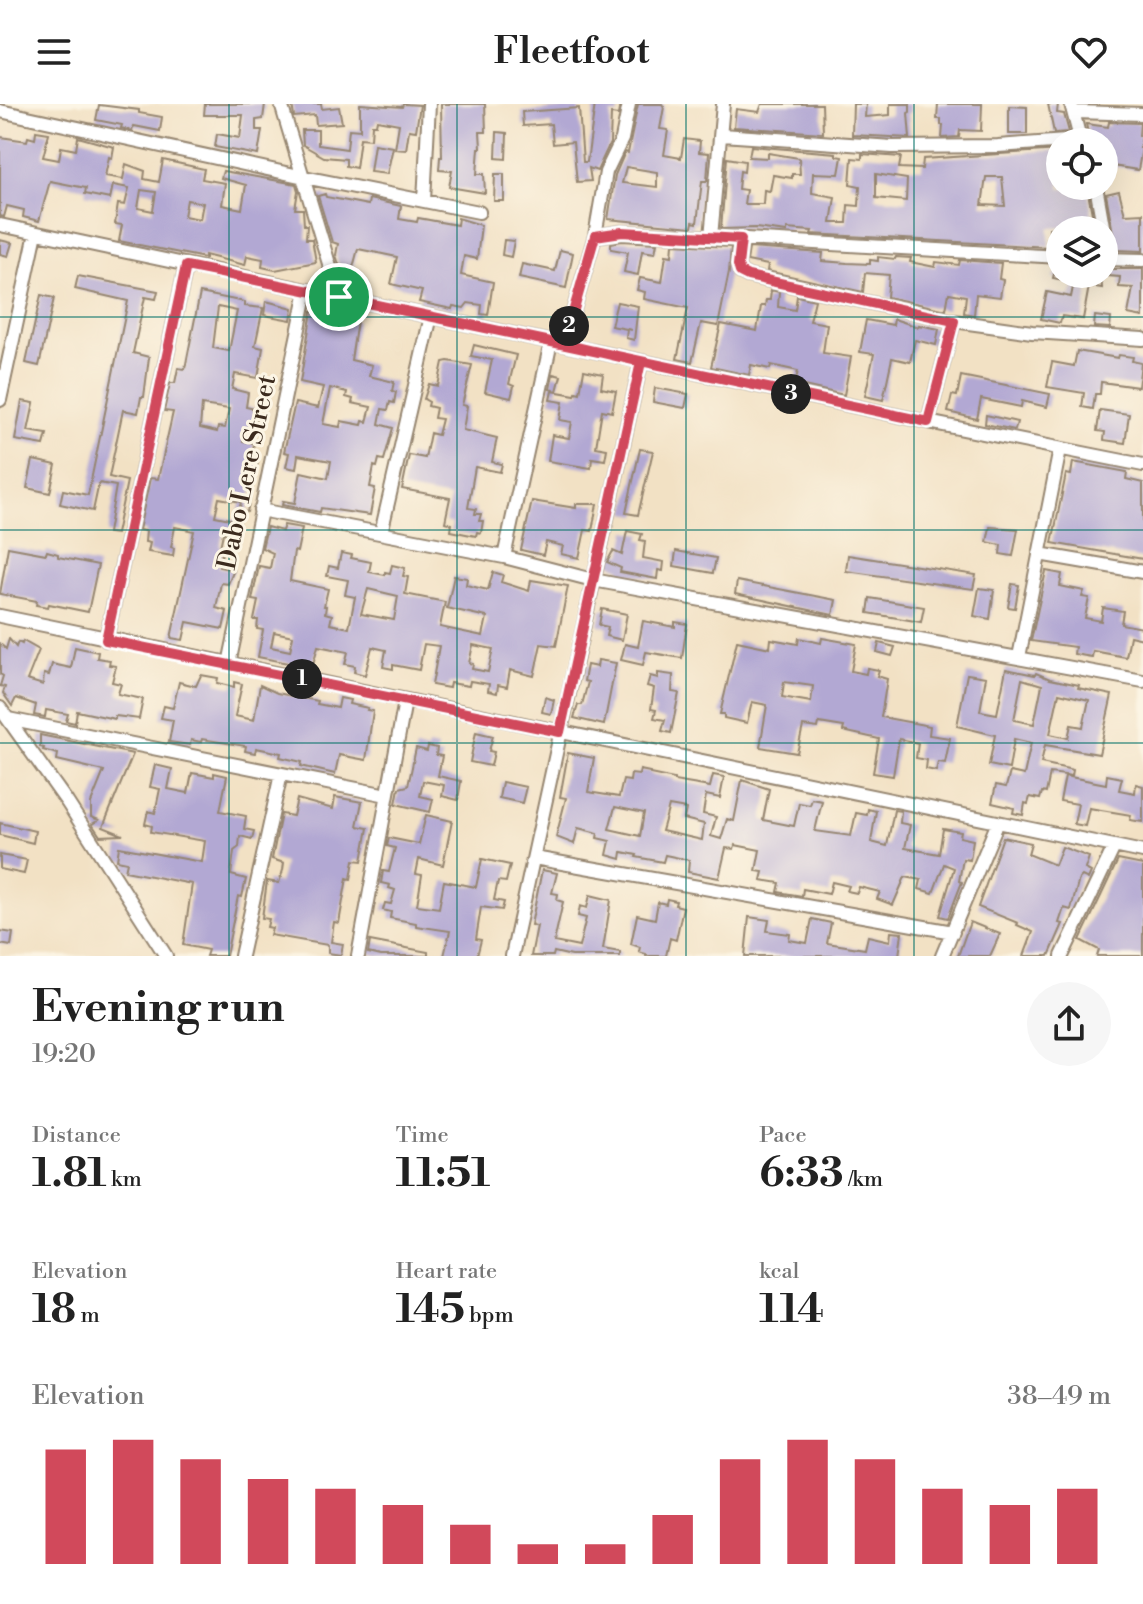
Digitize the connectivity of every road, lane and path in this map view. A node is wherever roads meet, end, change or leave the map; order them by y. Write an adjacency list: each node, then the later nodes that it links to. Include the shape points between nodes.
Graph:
1 (281, 104): 11 (street)
2 (429, 104): 12 (street)
3 (629, 104): 16 (street, via 622,139 606,172)
4 (723, 104): 9 (street)
5 (1078, 108): 7 (street); 8 (street)
6 (0, 111): 11 (street)
7 (1143, 114)
8 (1079, 128)
9 (722, 135): 10 (street, via 892,147); 17 (street)
10 (1046, 143)
11 (304, 177): 12 (street); 24 (street)
12 (424, 201): 13 (street)
13 (479, 212)
14 (0, 225): 15 (street)
15 (36, 233): 22 (street); 30 (street)
16 (595, 236): 17 (street, via 622,232); 28 (street)
17 (711, 237): 18 (street)
18 (741, 239): 19 (street); 26 (street, via 738,265 748,276)
19 (1046, 256)
20 (1118, 260): 21 (street)
21 (1143, 260)
22 (186, 266): 23 (street); 41 (street)
23 (307, 290): 24 (street); 34 (street, Dabo Lere Street)
24 (339, 297): 25 (street)
25 (431, 316): 28 (street); 35 (street)
26 (954, 321): 27 (street); 31 (street)
27 (1143, 339)
28 (558, 343): 29 (street); 37 (street)
29 (641, 362): 31 (street); 39 (street)
30 (0, 400)
31 (928, 422): 32 (street)
32 (1060, 449): 33 (street); 36 (street)
33 (1143, 465)
34 (260, 510): 35 (street); 43 (street, Dabo Lere Street)
35 (381, 533): 37 (street)
36 (1039, 554): 38 (street); 42 (street)
37 (504, 557): 39 (street)
38 (1143, 572)
39 (593, 580): 42 (street); 48 (street)
40 (0, 616): 41 (street)
41 (106, 640): 43 (street)
42 (1019, 657): 44 (street)
43 (229, 664): 45 (street)
44 (1143, 681)
45 (405, 701): 48 (street); 50 (street)
46 (0, 708): 47 (street)
47 (8, 719): 49 (street); 56 (street)
48 (560, 732): 51 (street); 54 (street)
49 (281, 774): 50 (street); 57 (street)
50 (387, 795): 58 (street)
51 (998, 822): 52 (street); 55 (street)
52 (1114, 847): 53 (street); 61 (street)
53 (1143, 852)
54 (534, 858): 55 (street); 59 (street)
55 (953, 932): 60 (street)
56 (166, 956)
57 (241, 956)
58 (358, 956)
59 (512, 956)
60 (942, 956)
61 (1062, 956)

